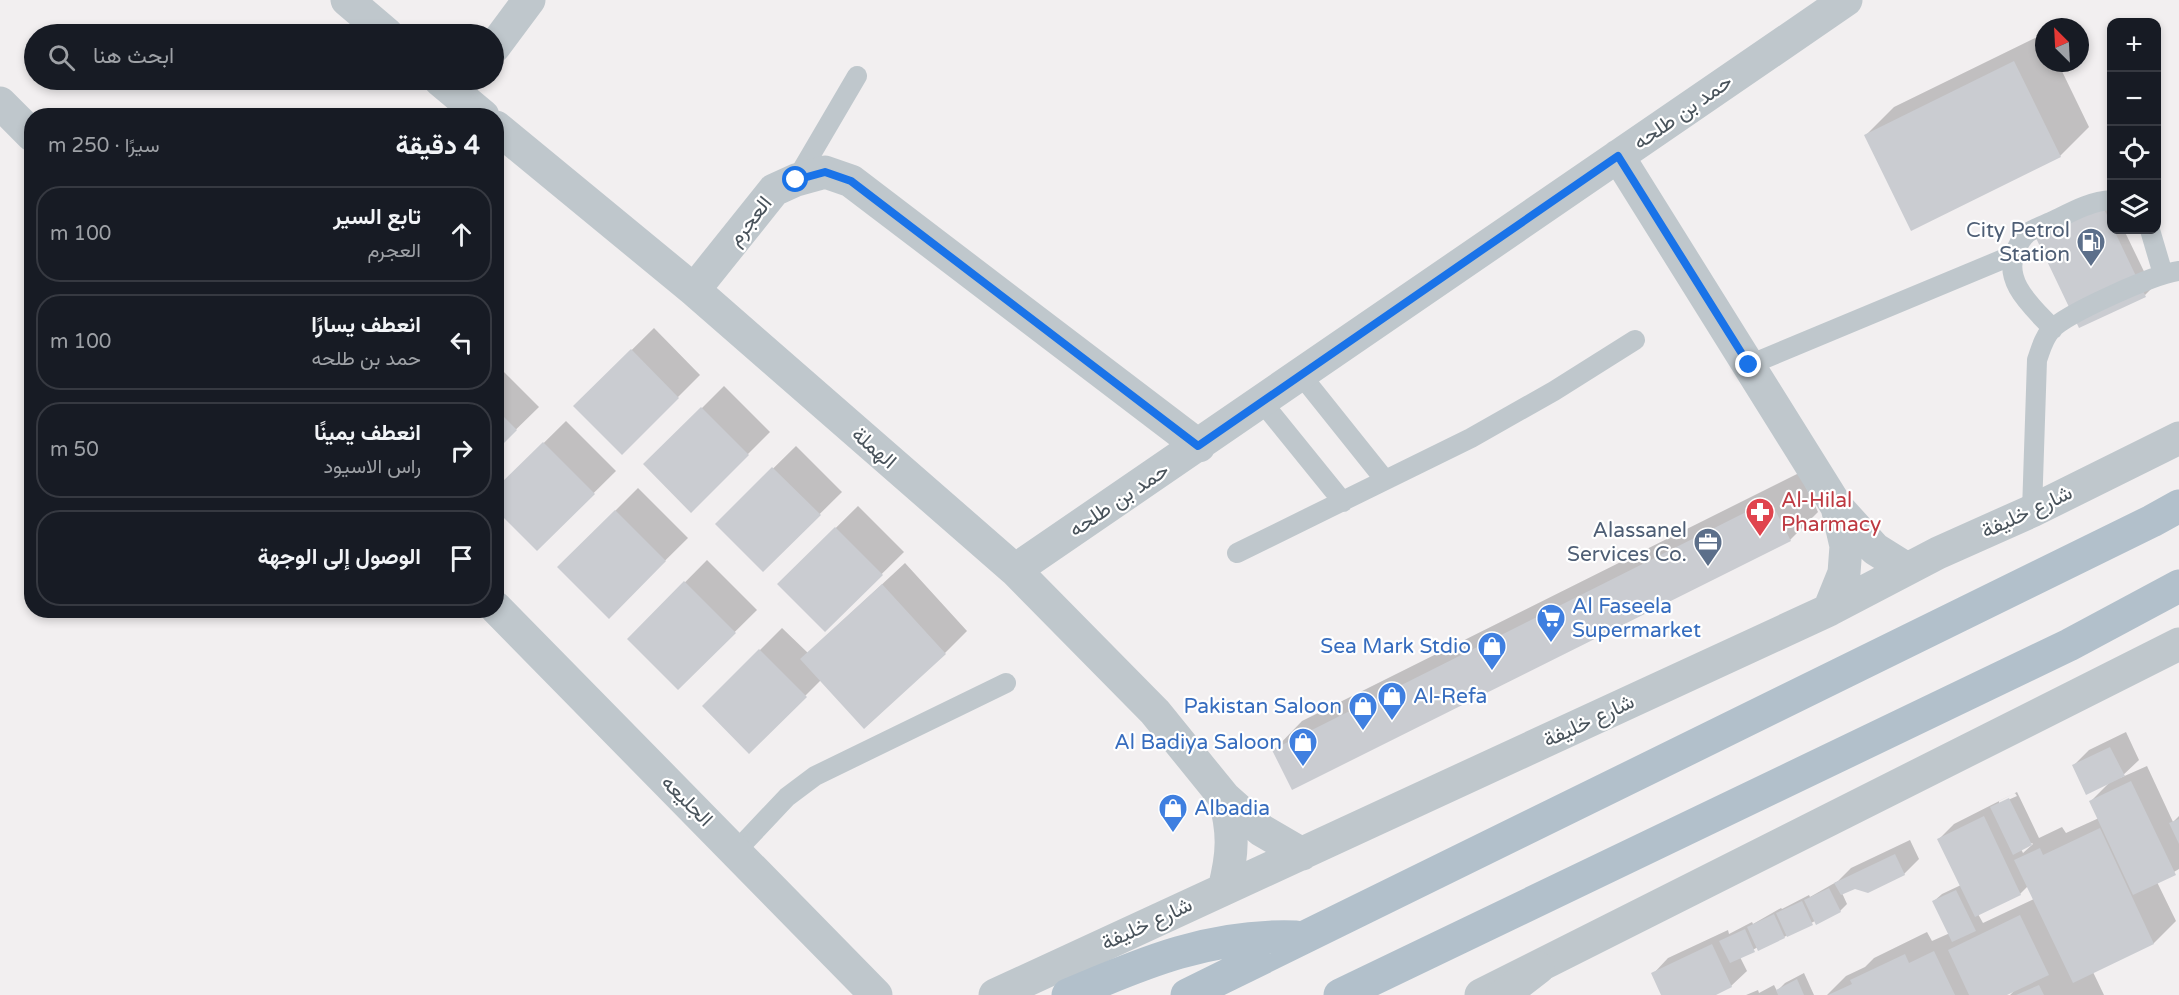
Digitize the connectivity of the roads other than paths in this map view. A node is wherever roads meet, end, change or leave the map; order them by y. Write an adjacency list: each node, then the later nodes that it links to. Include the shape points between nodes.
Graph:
1 (347, 0): 4 (street)
2 (529, 0): 5 (street)
3 (1846, 0): 12 (street, حمد بن طلحه)
4 (375, 24)
5 (504, 34)
6 (857, 76): 13 (lane)
7 (460, 90): 9 (street)
8 (0, 103): 10 (street)
9 (476, 108)
10 (24, 127)
11 (504, 134): 18 (street, الهملة)
12 (1618, 156): 21 (street); 22 (street, حمد بن طلحه)
13 (796, 180): 18 (street, العجرم, via 774,190); 25 (street, العجرم, via 825,172 851,181)
14 (2107, 201): 16 (lane, via 2088,204 2028,232)
15 (2152, 234): 17 (lane)
16 (2013, 255): 19 (lane, via 2014,280); 21 (lane)
17 (2171, 272): 19 (lane, via 2070,317)
18 (694, 290): 33 (street, الهملة)
19 (2053, 329): 30 (lane, via 2037,360)
20 (1635, 340): 26 (lane, via 1471,438)
21 (1749, 365): 29 (street)
22 (1301, 375): 23 (street, حمد بن طلحه); 26 (lane)
23 (1262, 402): 25 (street, حمد بن طلحه); 27 (lane)
24 (2179, 438): 30 (street, شارع خليفة)
25 (1198, 446): 33 (street, حمد بن طلحه)
26 (1385, 480): 27 (lane)
27 (1343, 502): 31 (lane)
28 (2179, 506): 43 (main road)
29 (1837, 507): 32 (street, via 1875,549); 35 (street, via 1846,546 1844,573)
30 (2032, 511): 32 (street, شارع خليفة)
31 (1237, 553)
32 (1907, 569): 35 (street, شارع خليفة)
33 (1015, 570): 39 (street, الهملة, via 1155,712)
34 (2179, 586): 49 (main road, via 2070,645)
35 (1829, 610): 41 (street, شارع خليفة)
36 (504, 616): 40 (street, الجليعه)
37 (2179, 644): 44 (street)
38 (1006, 683): 40 (lane, via 815,776 787,797)
39 (1224, 797): 41 (street, الهملة, via 1262,830); 42 (street, الهملة, via 1232,843)
40 (736, 851): 45 (street, الجليعه)
41 (1302, 854): 42 (street, شارع خليفة)
42 (1224, 889): 46 (street, شارع خليفة)
43 (1304, 938): 47 (main road, via 1275,936 1209,943 1141,964); 48 (main road)
44 (1538, 968): 50 (street); 51 (street)
45 (876, 995)
46 (995, 995)
47 (1068, 995)
48 (1186, 995)
49 (1340, 995)
50 (1481, 995)
51 (1503, 995)

